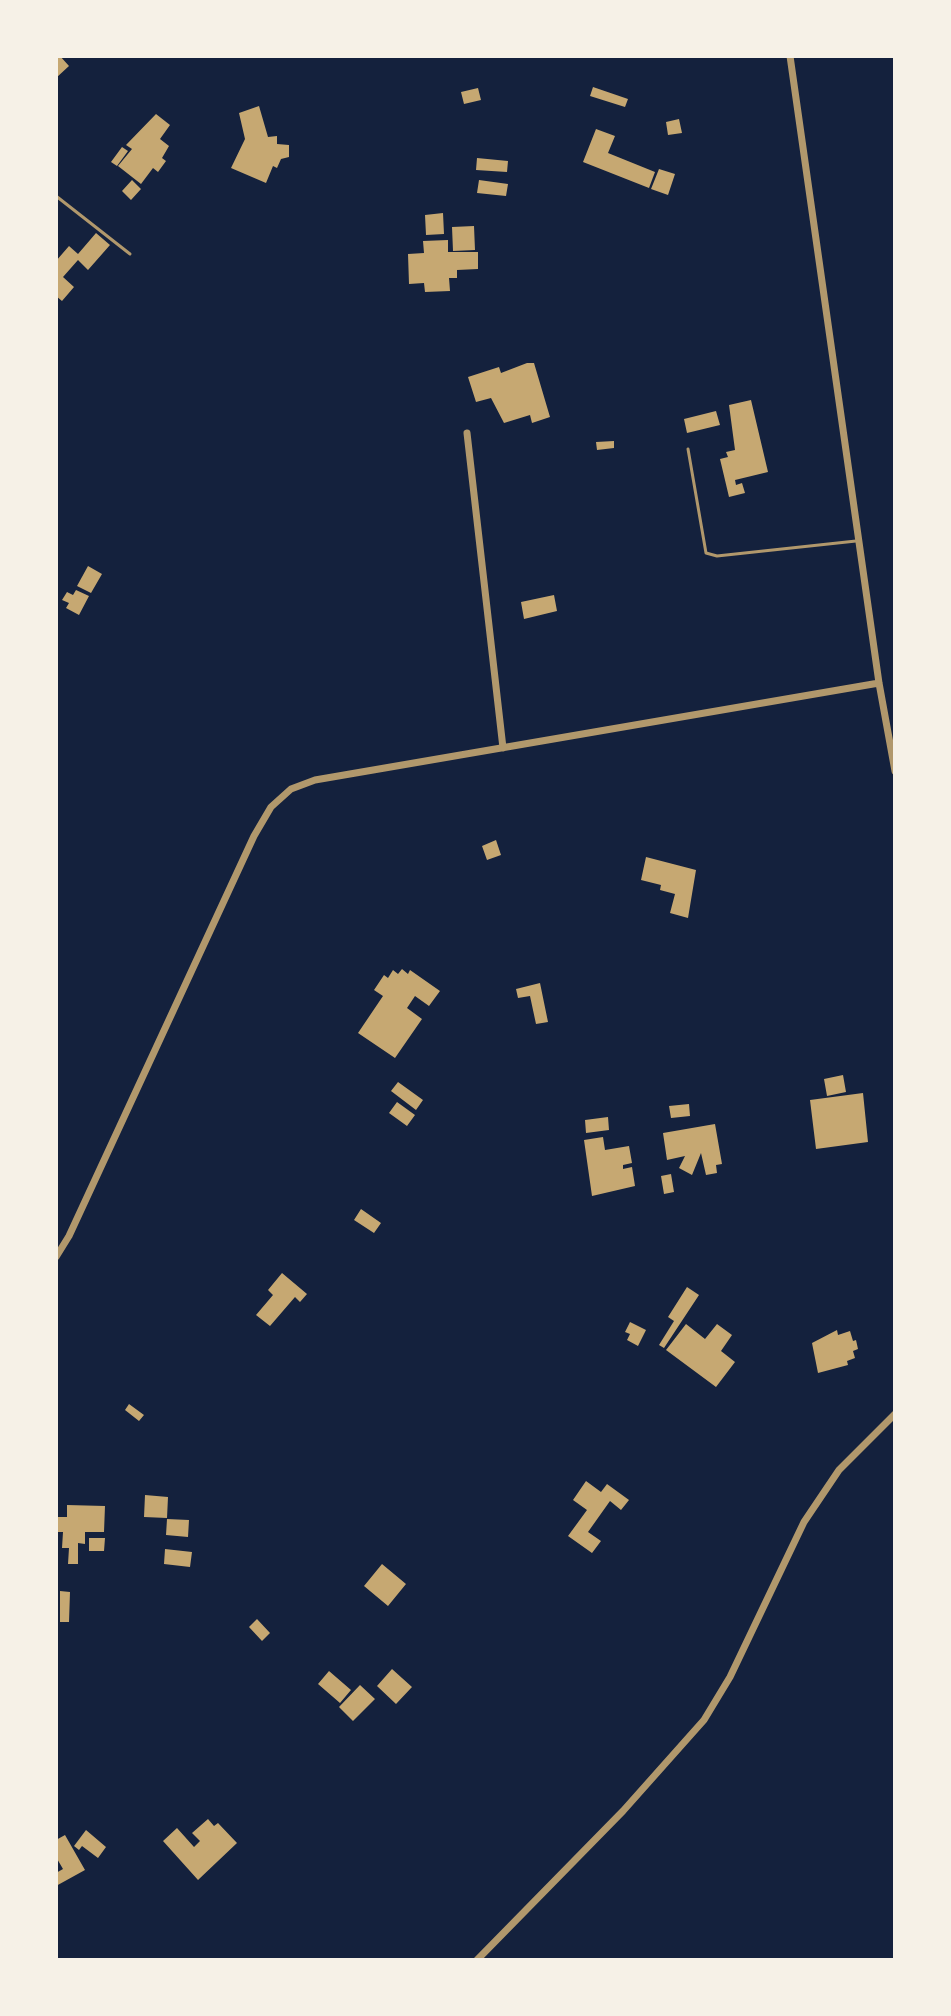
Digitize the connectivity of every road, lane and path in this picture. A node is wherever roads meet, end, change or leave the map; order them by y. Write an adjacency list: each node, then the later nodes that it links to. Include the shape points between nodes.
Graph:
1 (790, 56): 6 (street)
2 (56, 196): 3 (lane)
3 (130, 254)
4 (467, 433): 8 (street)
5 (688, 449): 6 (lane, via 706,553)
6 (860, 540): 7 (street)
7 (879, 683): 8 (street); 9 (street)
8 (503, 748): 10 (street, via 315,780 291,789 271,807)
9 (895, 771)
10 (56, 1257)
11 (895, 1414): 12 (street, via 839,1470 804,1522 704,1720)
12 (477, 1960)

